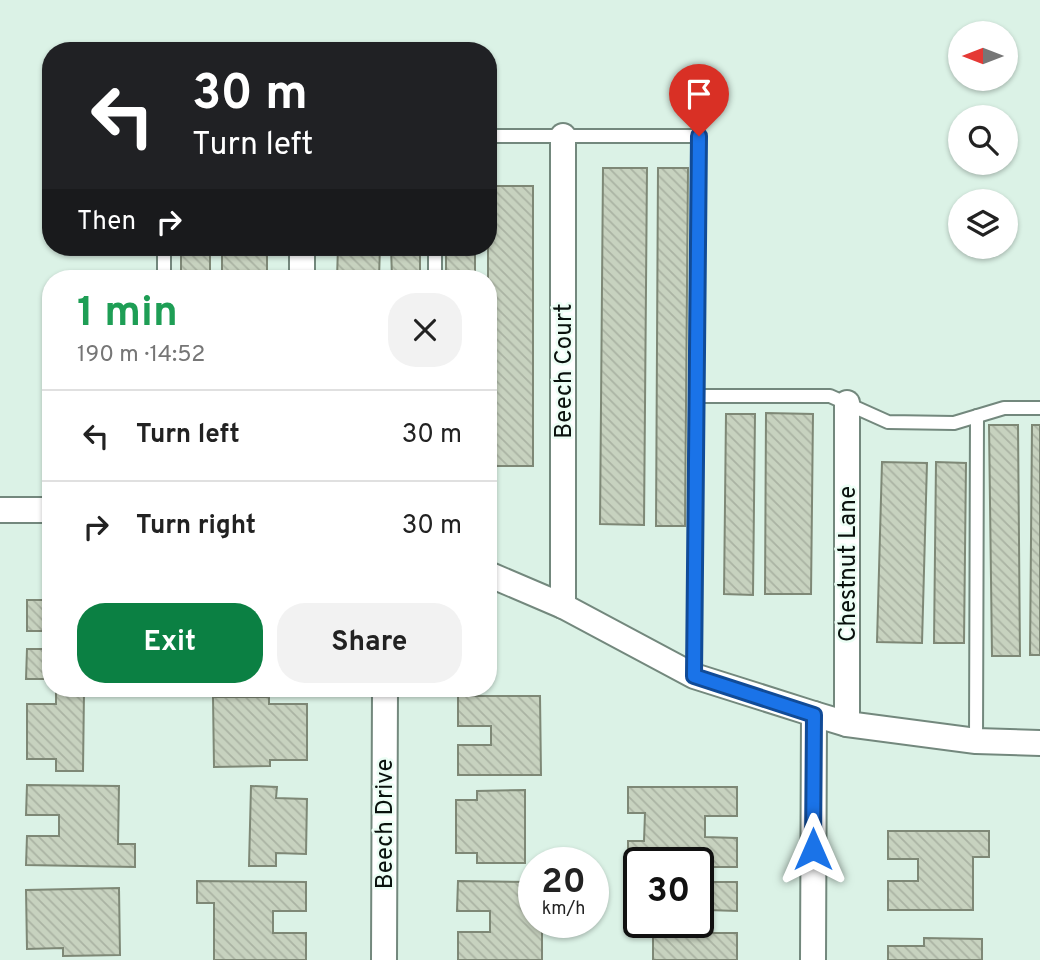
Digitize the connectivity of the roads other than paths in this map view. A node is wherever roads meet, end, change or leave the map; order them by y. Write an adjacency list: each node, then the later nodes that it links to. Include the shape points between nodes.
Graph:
1 (497, 136): 2 (lane)
2 (563, 136): 3 (lane, via 699,136); 10 (street, Beech Court)
3 (698, 396): 4 (lane, via 830,396); 11 (lane)
4 (847, 403): 6 (lane, via 888,422 954,423); 14 (street, Chestnut Lane)
5 (1040, 408): 6 (lane, via 1004,408)
6 (977, 416): 15 (lane)
7 (0, 510): 8 (street)
8 (42, 510)
9 (497, 578): 10 (street)
10 (563, 606): 11 (street)
11 (694, 676): 13 (street)
12 (385, 697): 17 (street, Beech Drive)
13 (814, 715): 14 (street); 18 (street)
14 (847, 724): 15 (street)
15 (975, 741): 16 (street)
16 (1040, 743)
17 (384, 960)
18 (813, 960)

